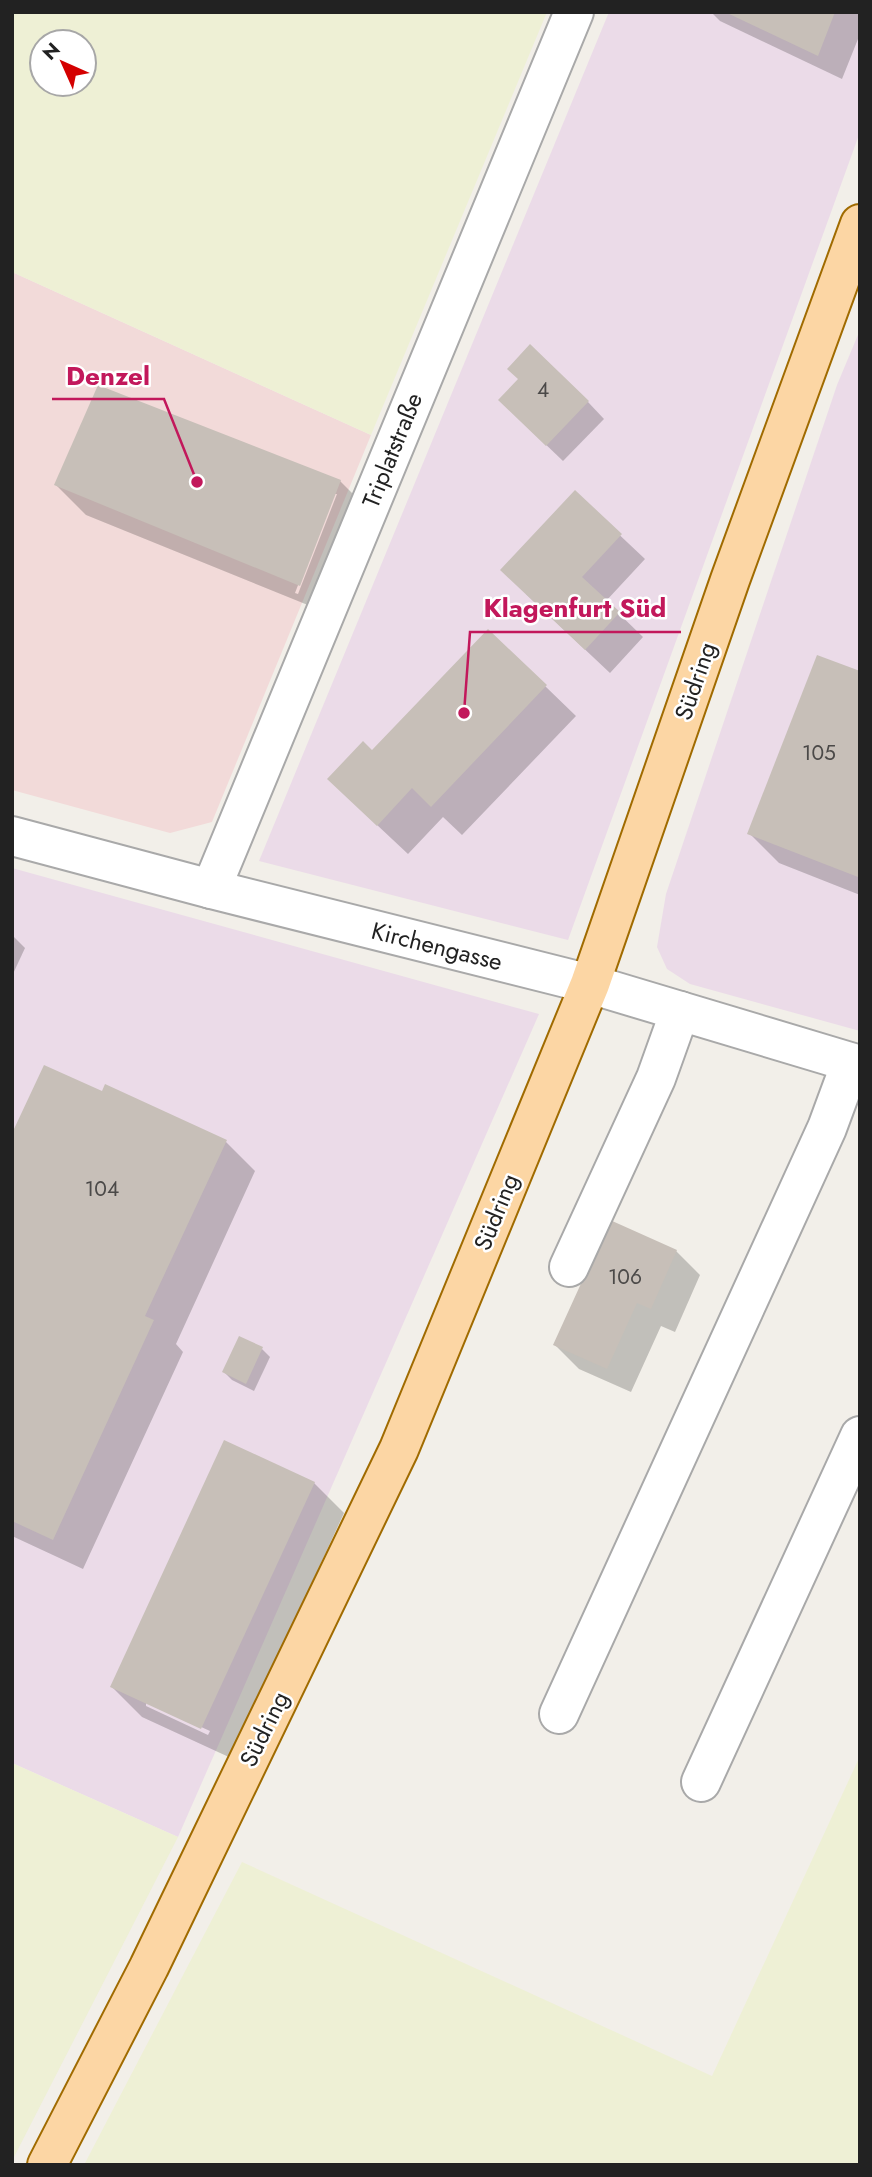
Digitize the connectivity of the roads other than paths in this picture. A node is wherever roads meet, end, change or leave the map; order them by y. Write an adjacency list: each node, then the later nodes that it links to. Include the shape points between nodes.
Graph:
1 (574, 12): 4 (street, Triplatstraße)
2 (860, 224): 5 (main road, Südring)
3 (12, 836): 4 (street, Kirchengasse)
4 (211, 889): 5 (street, Kirchengasse)
5 (590, 984): 6 (street, Kirchengasse); 12 (main road, Südring, via 399,1449 149,1967)
6 (680, 1011): 7 (street, Kirchengasse); 8 (street, via 656,1078)
7 (856, 1064): 10 (street)
8 (569, 1267)
9 (860, 1436): 11 (street)
10 (559, 1714)
11 (701, 1782)
12 (47, 2165)

